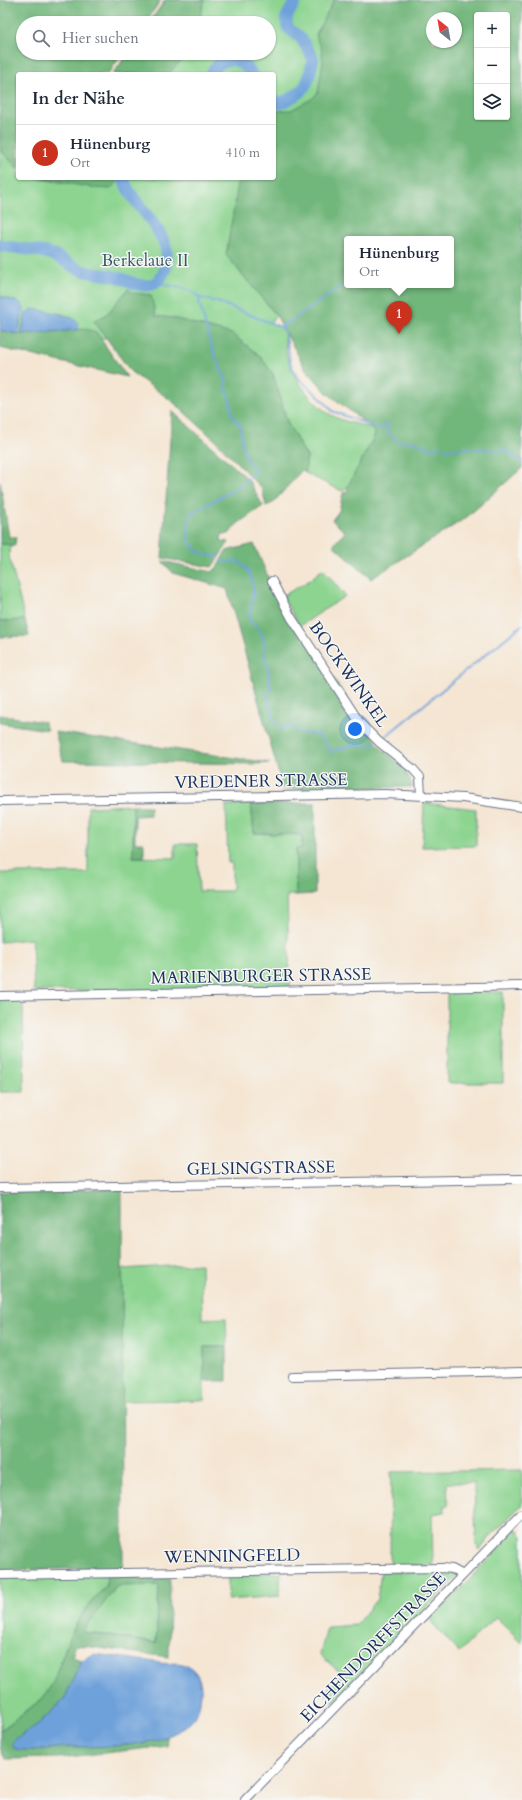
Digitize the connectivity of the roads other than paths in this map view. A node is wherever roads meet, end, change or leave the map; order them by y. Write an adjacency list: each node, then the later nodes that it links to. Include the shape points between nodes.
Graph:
1 (272, 581): 2 (street, BOCKWINKEL, via 291,617 360,722 420,777)
2 (421, 794): 3 (street, VREDENER STRASSE); 4 (street, VREDENER STRASSE)
3 (0, 801)
4 (522, 807)
5 (522, 986): 6 (street, MARIENBURGER STRASSE)
6 (0, 996)
7 (522, 1179): 8 (street, GELSINGSTRASSE)
8 (0, 1188)
9 (522, 1371): 10 (street)
10 (292, 1376)
11 (522, 1514): 13 (street, EICHENDORFFSTRASSE)
12 (0, 1575): 13 (street, WENNINGFELD, via 442,1568 452,1569)
13 (463, 1575): 14 (street, EICHENDORFFSTRASSE)
14 (245, 1800)

